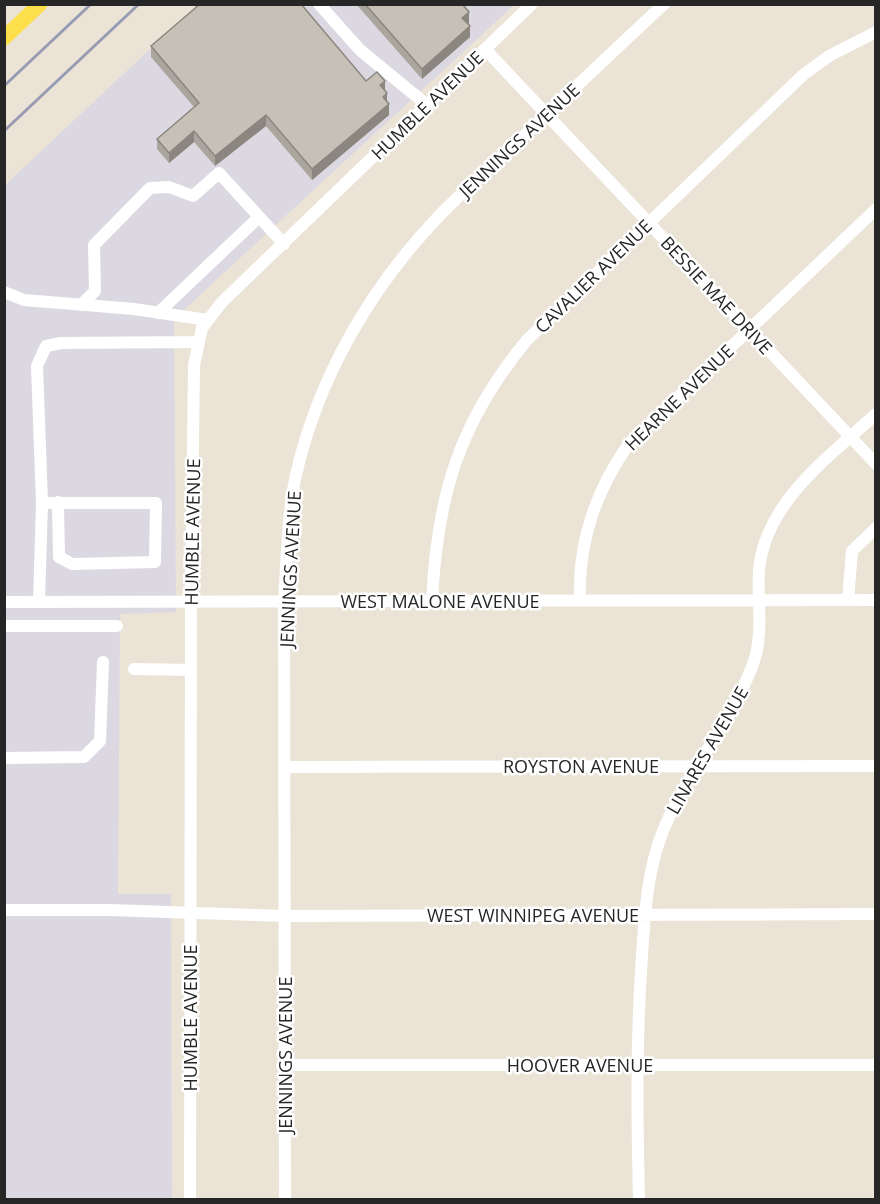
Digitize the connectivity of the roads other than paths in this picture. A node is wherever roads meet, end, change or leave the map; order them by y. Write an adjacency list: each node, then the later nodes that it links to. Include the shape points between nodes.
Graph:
1 (40, 4): 6 (main road)
2 (319, 4): 8 (street, via 360,50)
3 (532, 4): 7 (street, HUMBLE AVENUE)
4 (664, 4): 9 (street, JENNINGS AVENUE)
5 (876, 32): 12 (street, CAVALIER AVENUE, via 829,56 803,75)
6 (4, 38)
7 (484, 49): 8 (street, HUMBLE AVENUE); 9 (street, BESSIE MAE DRIVE)
8 (427, 105): 13 (street, HUMBLE AVENUE)
9 (547, 114): 12 (street, BESSIE MAE DRIVE); 31 (street, JENNINGS AVENUE, via 439,216 390,273 359,320 333,369 296,475)
10 (876, 209): 18 (street, HEARNE AVENUE)
11 (259, 217): 13 (street); 15 (street, via 219,173 193,196 169,187 150,188 94,245 95,291); 16 (street)
12 (648, 222): 18 (street, BESSIE MAE DRIVE); 32 (street, CAVALIER AVENUE, via 527,340 482,402 450,476 440,513)
13 (284, 244): 17 (street, HUMBLE AVENUE)
14 (4, 292): 15 (street, via 24,300)
15 (81, 305): 16 (street)
16 (158, 313): 17 (street)
17 (208, 320): 19 (street, HUMBLE AVENUE)
18 (749, 330): 21 (street, BESSIE MAE DRIVE); 26 (street, HEARNE AVENUE, via 640,432 612,468 586,530)
19 (198, 342): 23 (street, via 46,346 37,366); 30 (street, HUMBLE AVENUE, via 194,365)
20 (876, 414): 21 (street, LINARES AVENUE)
21 (851, 437): 22 (street, BESSIE MAE DRIVE); 27 (street, LINARES AVENUE, via 797,489 779,513 762,557)
22 (876, 464)
23 (42, 502): 24 (street); 34 (street)
24 (58, 502): 24 (street, via 156,502 155,562 72,564 60,557)
25 (876, 528): 28 (street, via 852,551)
26 (580, 600): 27 (street, WEST MALONE AVENUE); 32 (street, WEST MALONE AVENUE)
27 (758, 600): 28 (street, WEST MALONE AVENUE); 41 (street, LINARES AVENUE, via 756,658 729,719)
28 (848, 600): 29 (street, WEST MALONE AVENUE)
29 (876, 600)
30 (191, 601): 31 (street, WEST MALONE AVENUE); 34 (street, WEST MALONE AVENUE); 39 (street, HUMBLE AVENUE)
31 (284, 601): 32 (street, WEST MALONE AVENUE); 43 (street, JENNINGS AVENUE)
32 (432, 601)
33 (4, 602): 34 (street, WEST MALONE AVENUE)
34 (39, 602)
35 (4, 626): 36 (street)
36 (117, 626)
37 (103, 662): 40 (street, via 100,741 84,757)
38 (134, 669): 39 (street)
39 (191, 670): 45 (street, HUMBLE AVENUE)
40 (4, 758)
41 (697, 765): 42 (street, ROYSTON AVENUE); 43 (street, ROYSTON AVENUE); 47 (street, LINARES AVENUE, via 675,800 662,834)
42 (876, 766)
43 (286, 767): 48 (street, JENNINGS AVENUE)
44 (4, 910): 45 (street, WEST WINNIPEG AVENUE)
45 (190, 914): 48 (street, WEST WINNIPEG AVENUE); 52 (street, HUMBLE AVENUE)
46 (876, 914): 47 (street, WEST WINNIPEG AVENUE)
47 (644, 915): 48 (street, WEST WINNIPEG AVENUE); 50 (street, LINARES AVENUE)
48 (285, 916): 49 (street, JENNINGS AVENUE)
49 (285, 1065): 50 (street, HOOVER AVENUE); 53 (street, JENNINGS AVENUE)
50 (636, 1065): 51 (street, HOOVER AVENUE); 54 (street, LINARES AVENUE)
51 (876, 1065)
52 (190, 1200)
53 (285, 1200)
54 (639, 1200)

